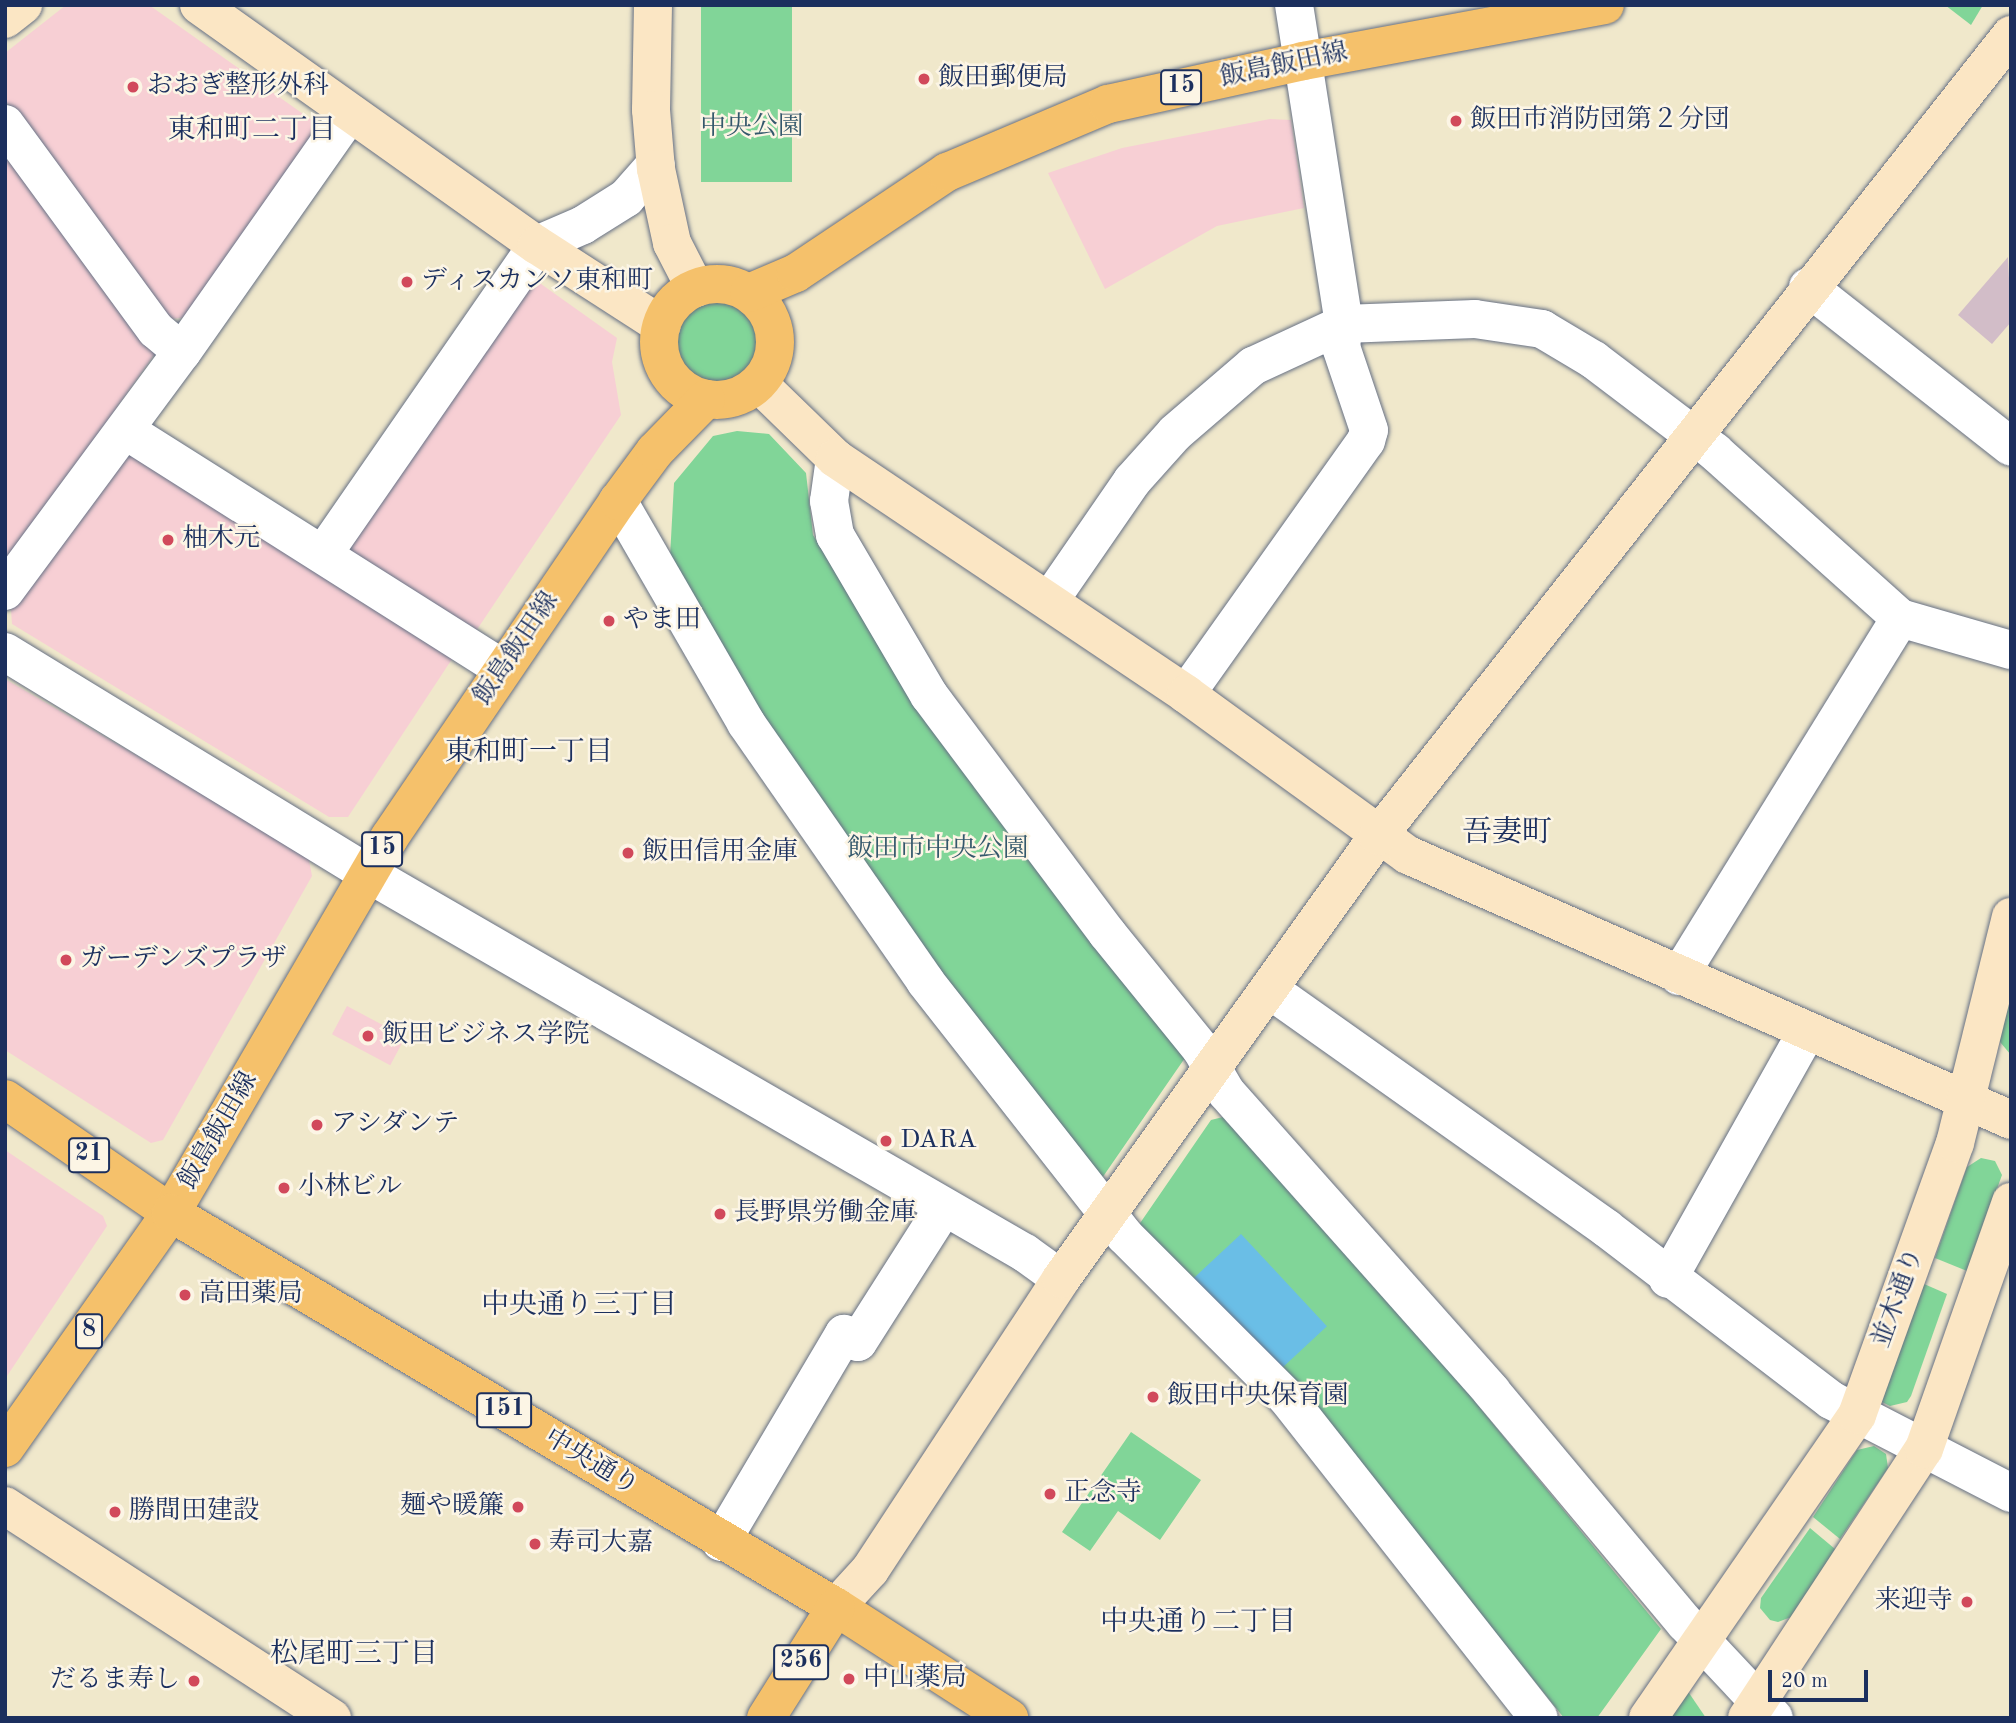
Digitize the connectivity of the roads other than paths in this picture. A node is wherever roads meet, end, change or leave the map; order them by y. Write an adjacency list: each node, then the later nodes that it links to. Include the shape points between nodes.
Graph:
1 (23, 5): 6 (street)
2 (199, 5): 9 (street)
3 (653, 5): 11 (street, via 651,110)
4 (1294, 5): 8 (street)
5 (1605, 5): 8 (main road, 飯島飯田線 / 15)
6 (5, 19)
7 (2011, 35): 13 (street)
8 (1303, 61): 15 (main road, 飯島飯田線 / 15, via 1108,104 1027,135 947,172 796,273); 16 (street)
9 (350, 113): 12 (street); 18 (street)
10 (5, 124): 18 (street, via 156,330)
11 (656, 164): 12 (street, via 626,198 583,225); 14 (street, via 672,243)
12 (537, 245): 17 (street); 26 (street)
13 (1808, 287): 22 (street); 23 (street)
14 (695, 288): 15 (main road, via 723,284); 17 (main road, via 674,303)
15 (759, 304): 19 (main road, via 776,343 774,358)
16 (1344, 324): 22 (street, via 1475,318 1542,329 1594,360); 28 (street, via 1252,366 1213,396 1132,481); 33 (street, via 1341,347 1370,430 1366,441)
17 (661, 325): 20 (main road, via 663,364)
18 (182, 352): 21 (street)
19 (759, 384): 20 (main road, via 734,398); 24 (street)
20 (693, 393): 25 (main road, 飯島飯田線 / 15)
21 (125, 430): 26 (street); 27 (street)
22 (1692, 435): 29 (street); 34 (street)
23 (2011, 447)
24 (835, 458): 28 (street); 40 (street, via 829,501 835,535 929,695 1107,933 1201,1049)
25 (618, 501): 32 (main road, 飯島飯田線 / 15); 47 (street, via 754,735 925,981)
26 (324, 553): 32 (street)
27 (5, 592)
28 (1050, 600): 33 (street)
29 (1900, 618): 30 (street); 37 (street)
30 (2011, 650)
31 (5, 652): 35 (street)
32 (503, 669): 35 (main road, 飯島飯田線 / 15)
33 (1186, 694): 34 (street, via 1348,808)
34 (1378, 836): 37 (street, via 1408,855); 38 (street)
35 (367, 873): 45 (street); 46 (main road, 飯島飯田線 / 15)
36 (2011, 917): 42 (street, 並木通り)
37 (1679, 976): 39 (street)
38 (1270, 990): 40 (street); 49 (street, via 1606,1228)
39 (1806, 1033): 42 (street); 49 (street)
40 (1212, 1070): 47 (street); 57 (street, via 1226,1092)
41 (5, 1099): 46 (main road, 21)
42 (1967, 1100): 43 (street); 50 (street, 並木通り)
43 (2011, 1120)
44 (2011, 1202): 52 (street)
45 (944, 1207): 48 (street); 55 (street, via 858,1342 844,1334)
46 (171, 1213): 51 (main road, 8); 55 (main road, 中央通り / 151)
47 (1109, 1214): 48 (street); 62 (street, via 1125,1236 1287,1398)
48 (1061, 1279): 56 (street, via 870,1570)
49 (1668, 1279): 50 (street)
50 (1857, 1415): 52 (street); 57 (street, 並木通り)
51 (5, 1448)
52 (1924, 1449): 53 (street); 58 (street)
53 (2011, 1493)
54 (5, 1507): 59 (street)
55 (722, 1542): 56 (main road, 中央通り / 151)
56 (836, 1607): 60 (main road, 256); 61 (main road, 中央通り / 151)
57 (1704, 1641): 58 (street); 63 (street, 並木通り)
58 (1760, 1712)
59 (331, 1718)
60 (766, 1718)
61 (1009, 1718)
62 (1539, 1718)
63 (1648, 1718)

